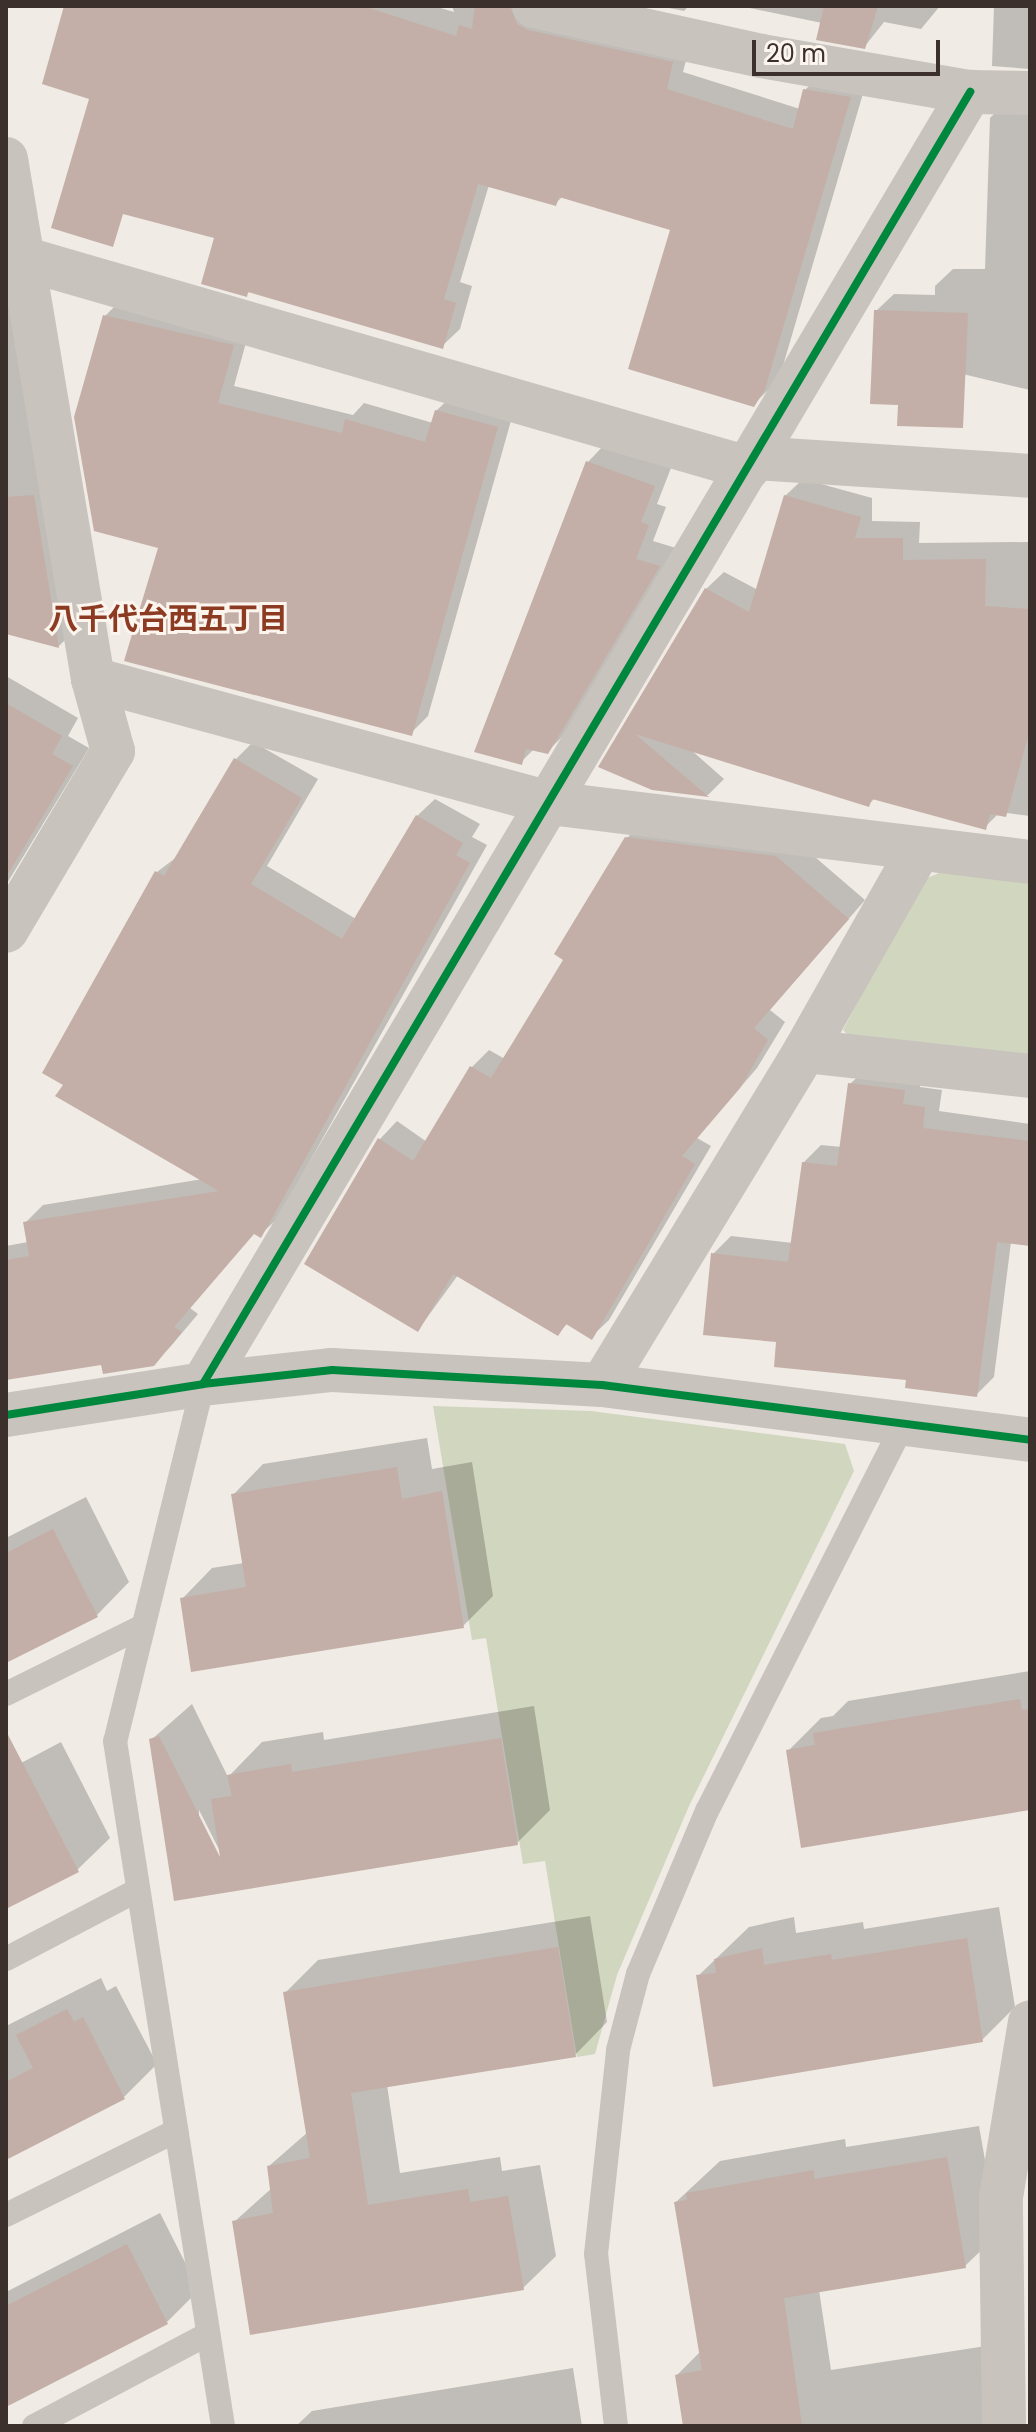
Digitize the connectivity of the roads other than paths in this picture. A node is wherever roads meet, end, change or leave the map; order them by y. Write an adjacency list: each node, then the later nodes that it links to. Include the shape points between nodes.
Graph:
1 (534, 6): 2 (street, via 761,56)
2 (970, 92): 3 (street); 6 (street)
3 (1030, 93)
4 (6, 159): 5 (street)
5 (22, 258): 6 (street); 8 (street)
6 (751, 463): 7 (street); 9 (street)
7 (1030, 476)
8 (93, 679): 9 (street); 12 (street, via 113,751)
9 (550, 803): 10 (street); 15 (street)
10 (918, 851): 11 (street); 13 (street)
11 (1030, 862)
12 (6, 931)
13 (805, 1051): 14 (street); 16 (street)
14 (1030, 1076)
15 (203, 1384): 16 (street, via 332,1370); 17 (street); 20 (lane)
16 (602, 1385): 18 (street)
17 (6, 1415)
18 (903, 1424): 19 (street); 30 (lane, via 707,1811 638,1974 613,2081 596,2254)
19 (1030, 1440)
20 (143, 1626): 21 (lane); 22 (lane, via 115,1741)
21 (6, 1694)
22 (138, 1890): 23 (lane); 25 (lane)
23 (6, 1959)
24 (1030, 2022): 31 (street, via 1001,2197)
25 (176, 2131): 26 (lane); 27 (lane)
26 (6, 2215)
27 (208, 2334): 28 (lane); 29 (lane)
28 (34, 2426)
29 (223, 2426)
30 (616, 2426)
31 (1004, 2426)

